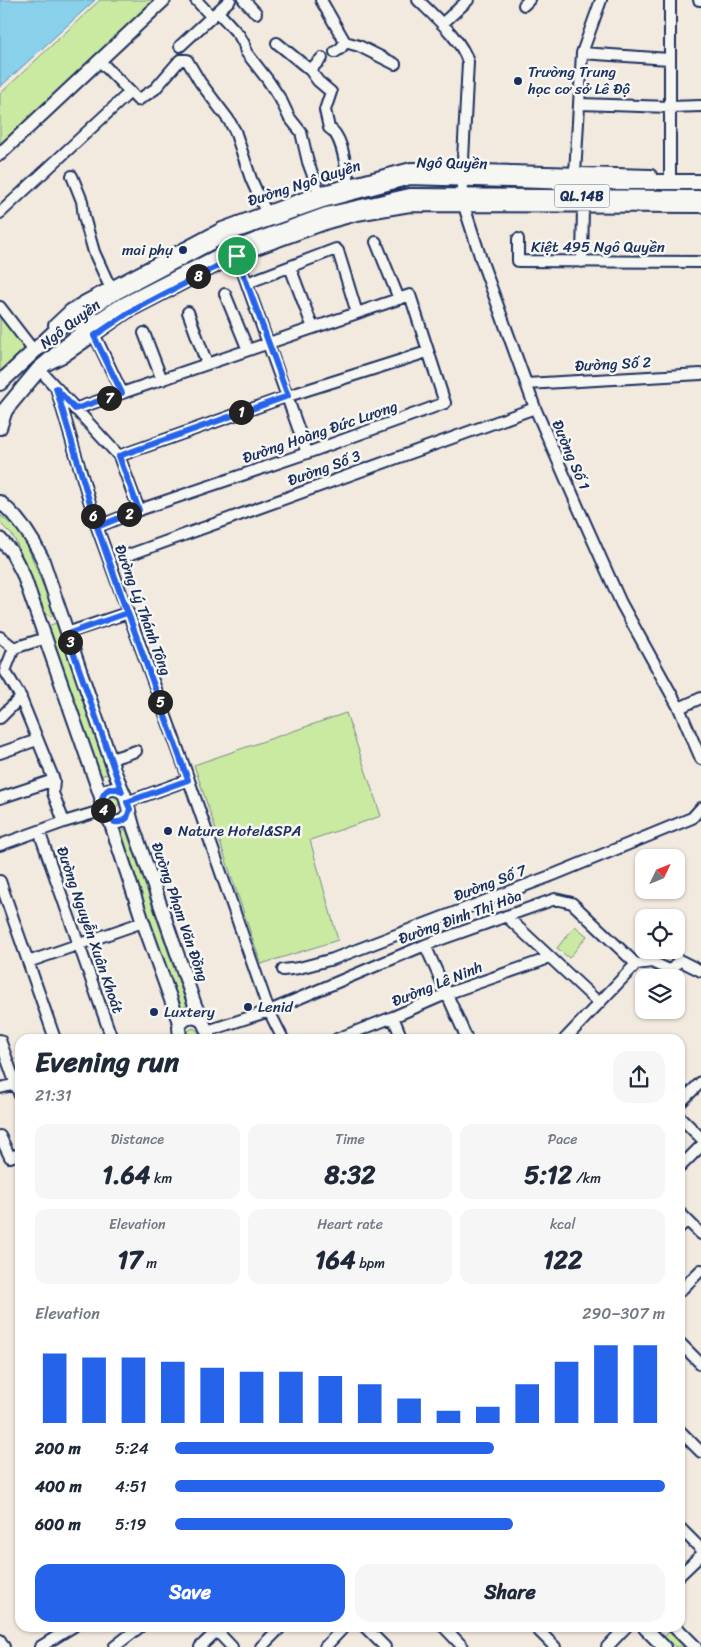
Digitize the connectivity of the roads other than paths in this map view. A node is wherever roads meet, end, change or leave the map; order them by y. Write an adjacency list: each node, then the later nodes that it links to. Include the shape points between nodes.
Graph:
1 (164, 0): 19 (main road)
2 (196, 0): 11 (street)
3 (230, 0): 11 (street)
4 (244, 0): 10 (street)
5 (320, 0): 13 (street)
6 (418, 0): 12 (street, Đường Số 1)
7 (468, 0): 12 (street)
8 (601, 0): 17 (street)
9 (670, 0): 20 (street)
10 (256, 13)
11 (215, 14): 15 (street); 35 (street, via 239,35 246,52 301,132)
12 (442, 24): 29 (street, Đường Số 1, via 463,49 468,62)
13 (345, 42): 16 (street); 21 (street)
14 (277, 43): 22 (street)
15 (180, 46)
16 (335, 52)
17 (582, 53): 20 (street); 24 (street)
18 (322, 58): 22 (street)
19 (99, 60): 23 (street); 27 (main road)
20 (669, 60): 26 (street)
21 (395, 64)
22 (310, 70): 34 (street, via 331,92 325,110 328,128 334,130 340,144)
23 (130, 92): 40 (street, via 138,100 155,89 180,60 187,60 235,131); 41 (street)
24 (580, 104): 26 (street); 28 (street)
25 (701, 106): 26 (street)
26 (670, 107): 31 (street)
27 (0, 154)
28 (575, 174): 29 (street, Đường Ngô Quyền); 31 (street, Đường Ngô Quyền)
29 (462, 175): 33 (highway, Ngô Quyền / QL.14B); 34 (street, Đường Ngô Quyền, via 411,168); 37 (street, Đường Số 1); 60 (highway, Ngô Quyền / QL.14B, via 410,177 323,200 226,234 114,293 62,326)
30 (72, 176): 49 (street, via 82,201 94,252)
31 (670, 176): 32 (street, Đường Ngô Quyền)
32 (701, 176)
33 (701, 182)
34 (349, 184): 35 (street, Đường Ngô Quyền)
35 (319, 192): 40 (street, Đường Ngô Quyền)
36 (701, 198): 37 (highway, Ngô Quyền / QL.14B)
37 (464, 200): 38 (street); 44 (street, via 357,215); 63 (highway, Ngô Quyền / QL.14B, via 410,196 340,211 233,248 113,311); 67 (street, Đường Số 1, via 482,262)
38 (583, 207): 39 (street); 45 (street)
39 (701, 207)
40 (266, 212): 49 (street, Đường Ngô Quyền, via 222,228)
41 (0, 213)
42 (518, 238): 45 (street, Kiệt 495 Ngô Quyền, via 518,261)
43 (376, 242): 51 (street)
44 (237, 256): 48 (street); 57 (street, via 128,313)
45 (582, 262): 46 (street, Kiệt 495 Ngô Quyền)
46 (701, 262)
47 (290, 266): 48 (street); 54 (street, via 336,250); 55 (street)
48 (246, 283): 58 (street)
49 (110, 287): 60 (street, Đường Ngô Quyền, via 58,320)
50 (225, 294): 59 (street)
51 (399, 299): 54 (street); 61 (street, Đường Hoàng Đức Lương, via 410,295)
52 (0, 307): 60 (street)
53 (188, 312): 62 (street)
54 (357, 313): 55 (street)
55 (313, 328): 58 (street)
56 (144, 333): 65 (street)
57 (94, 336): 63 (street); 69 (street)
58 (269, 343): 59 (street); 70 (street)
59 (248, 350): 62 (street)
60 (34, 351): 66 (highway, Đường Ngô Quyền / QL.14B)
61 (427, 352): 70 (street); 75 (street, Đường Hoàng Đức Lương, via 445,403)
62 (207, 364): 65 (street)
63 (39, 369): 68 (street); 73 (highway, QL.14B)
64 (701, 374): 67 (street, Đường Số 2)
65 (162, 380): 69 (street)
66 (0, 383)
67 (526, 384): 71 (street, Đường Số 1)
68 (56, 388): 72 (street); 81 (street, Đường Lý Thánh Tông)
69 (122, 393): 72 (street)
70 (288, 396): 75 (street); 76 (street)
71 (535, 408): 83 (street, Đường Số 3); 91 (street, Đường Số 1, via 621,603)
72 (75, 409): 76 (street)
73 (4, 411): 74 (main road)
74 (0, 428)
75 (307, 453): 79 (street, Đường Hoàng Đức Lương)
76 (119, 456): 79 (street)
77 (0, 496): 80 (main road)
78 (0, 502): 80 (main road, Đường Phạm Văn Đồng)
79 (139, 510): 81 (street, Đường Hoàng Đức Lương)
80 (14, 514): 85 (main road, Đường Phạm Văn Đồng, via 35,543)
81 (97, 527): 84 (street, Đường Lý Thánh Tông)
82 (0, 539): 87 (main road, via 11,551 22,574)
83 (123, 557)
84 (127, 613): 85 (street); 99 (street, Đường Lý Thánh Tông)
85 (67, 634): 97 (main road, Đường Phạm Văn Đồng)
86 (0, 637): 88 (street)
87 (46, 638): 88 (street); 103 (main road)
88 (14, 648): 89 (street, via 5,671)
89 (21, 697): 92 (street); 93 (street)
90 (701, 698): 91 (street)
91 (680, 712): 96 (street)
92 (0, 718)
93 (37, 740): 95 (street); 98 (street)
94 (136, 751): 97 (street)
95 (0, 752)
96 (701, 758)
97 (111, 759): 101 (main road, Đường Phạm Văn Đồng)
98 (54, 780): 100 (street); 104 (street, via 53,793)
99 (188, 780): 101 (street); 120 (street, Đường Lý Thánh Tông)
100 (0, 798)
101 (126, 803): 103 (main road, via 127,818 119,823); 103 (main road, via 118,789 109,789 105,792); 123 (main road, Đường Phạm Văn Đồng)
102 (701, 808): 116 (street, Đường Số 7, via 692,818 553,876 333,959)
103 (105, 810): 104 (street); 110 (main road)
104 (64, 822): 105 (street)
105 (39, 831): 106 (street); 111 (street, Đường Nguyễn Xuân Khoát)
106 (0, 844)
107 (0, 881): 108 (street)
108 (2, 896): 114 (street)
109 (506, 916): 112 (street, Đường Đinh Thị Hòa); 113 (street); 115 (street, Đường Đinh Thị Hòa, via 555,899 572,903)
110 (143, 922): 111 (street); 122 (main road)
111 (79, 945): 114 (street); 125 (street, Đường Nguyễn Xuân Khoát)
112 (425, 945): 118 (street); 120 (street, Đường Đinh Thị Hòa)
113 (548, 956): 118 (street, Đường Lê Ninh); 119 (street)
114 (28, 962): 124 (street)
115 (636, 964): 117 (street, via 652,962 671,971 679,960); 119 (street)
116 (283, 970)
117 (701, 971)
118 (446, 994): 121 (street, Đường Lê Ninh); 130 (street)
119 (599, 1003): 131 (street)
120 (270, 1011): 123 (street, Đường Đinh Thị Hòa); 127 (street, Đường Lý Thánh Tông)
121 (393, 1017): 128 (street, Đường Lê Ninh); 129 (street)
122 (180, 1025): 123 (main road, via 193,1017); 126 (main road)
123 (206, 1030)
124 (53, 1034)
125 (110, 1034)
126 (179, 1034)
127 (281, 1034)
128 (352, 1034)
129 (400, 1034)
130 (465, 1034)
131 (571, 1034)
132 (0, 1040): 133 (street)
133 (15, 1077)
134 (701, 1082): 137 (street)
135 (15, 1085): 136 (street)
136 (0, 1088)
137 (685, 1098)
138 (685, 1122): 140 (street)
139 (0, 1136): 142 (street, via 10,1157)
140 (701, 1138)
141 (701, 1146): 143 (street)
142 (15, 1156)
143 (685, 1162)
144 (685, 1222): 145 (street)
145 (701, 1234)
146 (701, 1270): 147 (street)
147 (685, 1286)
148 (685, 1348): 149 (street)
149 (701, 1364)
150 (685, 1436): 151 (street)
151 (701, 1452)
152 (685, 1533): 153 (street)
153 (701, 1549)
154 (701, 1554): 155 (street)
155 (685, 1570)
156 (64, 1632): 170 (street)
157 (133, 1632): 171 (street)
158 (213, 1632): 172 (street)
159 (220, 1632): 173 (street)
160 (276, 1632): 174 (street)
161 (339, 1632): 175 (street)
162 (370, 1632): 176 (street)
163 (449, 1632): 177 (street)
164 (540, 1632): 178 (street)
165 (621, 1632): 179 (street)
166 (650, 1632): 180 (main road)
167 (680, 1632): 181 (main road)
168 (0, 1640): 169 (street)
169 (4, 1647)
170 (40, 1647)
171 (114, 1647)
172 (200, 1647)
173 (232, 1647)
174 (260, 1647)
175 (325, 1647)
176 (385, 1647)
177 (463, 1647)
178 (555, 1647)
179 (607, 1647)
180 (664, 1647)
181 (695, 1647)

